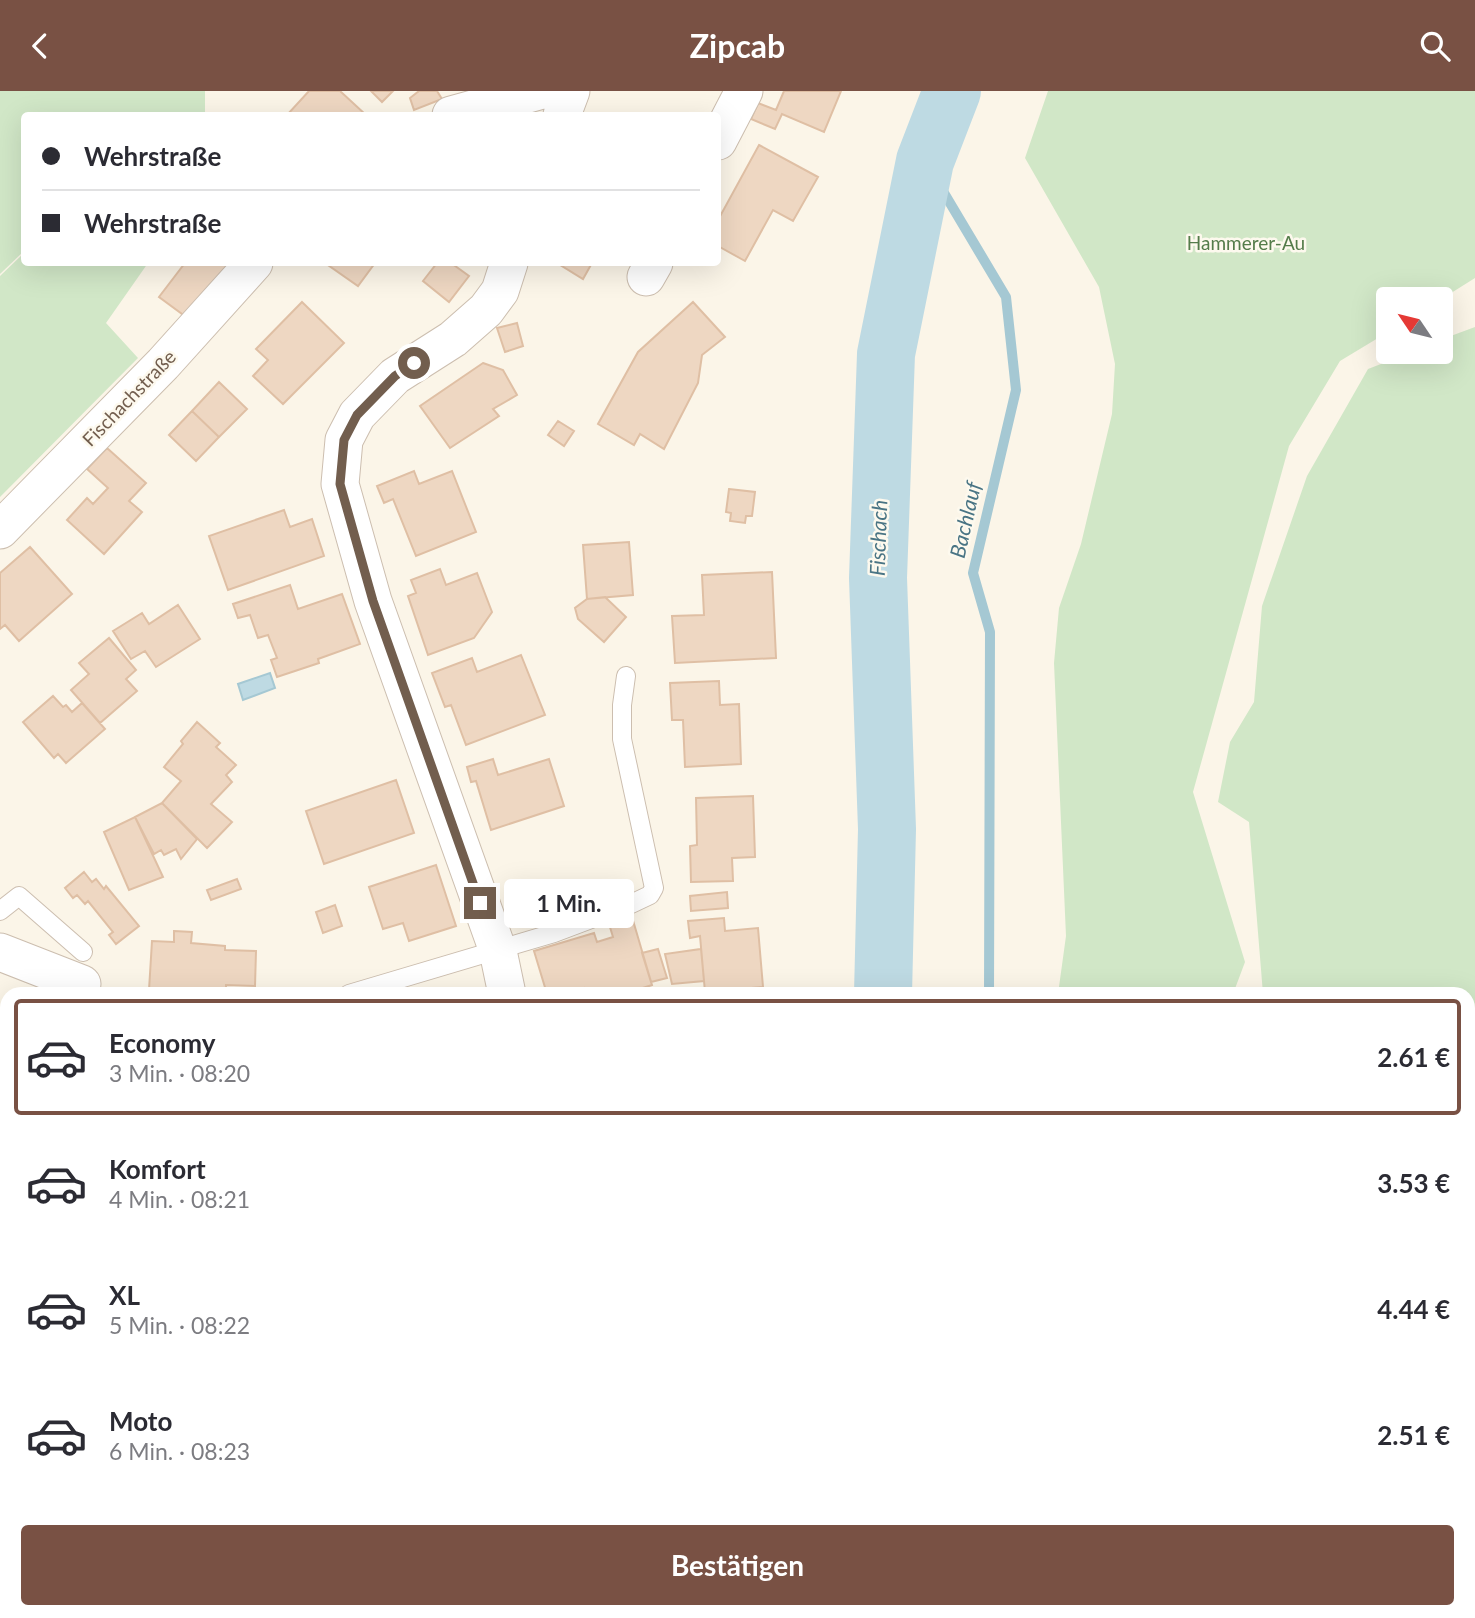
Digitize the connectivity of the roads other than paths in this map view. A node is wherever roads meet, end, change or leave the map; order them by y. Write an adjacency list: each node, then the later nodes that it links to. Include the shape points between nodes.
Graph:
1 (539, 91): 4 (street)
2 (571, 91): 5 (street)
3 (744, 91): 6 (street)
4 (462, 112)
5 (563, 112)
6 (721, 135)
7 (251, 266): 9 (street, Fischachstraße)
8 (508, 266): 12 (street, via 500,291 486,310 453,339 395,376 357,415 344,440 340,484 373,601)
9 (0, 530)
10 (626, 676): 12 (lane, via 622,739 653,888 650,895)
11 (0, 911): 14 (lane, via 19,896)
12 (498, 951): 15 (lane); 16 (street)
13 (0, 952): 14 (street)
14 (83, 968)
15 (373, 987)
16 (506, 987)

